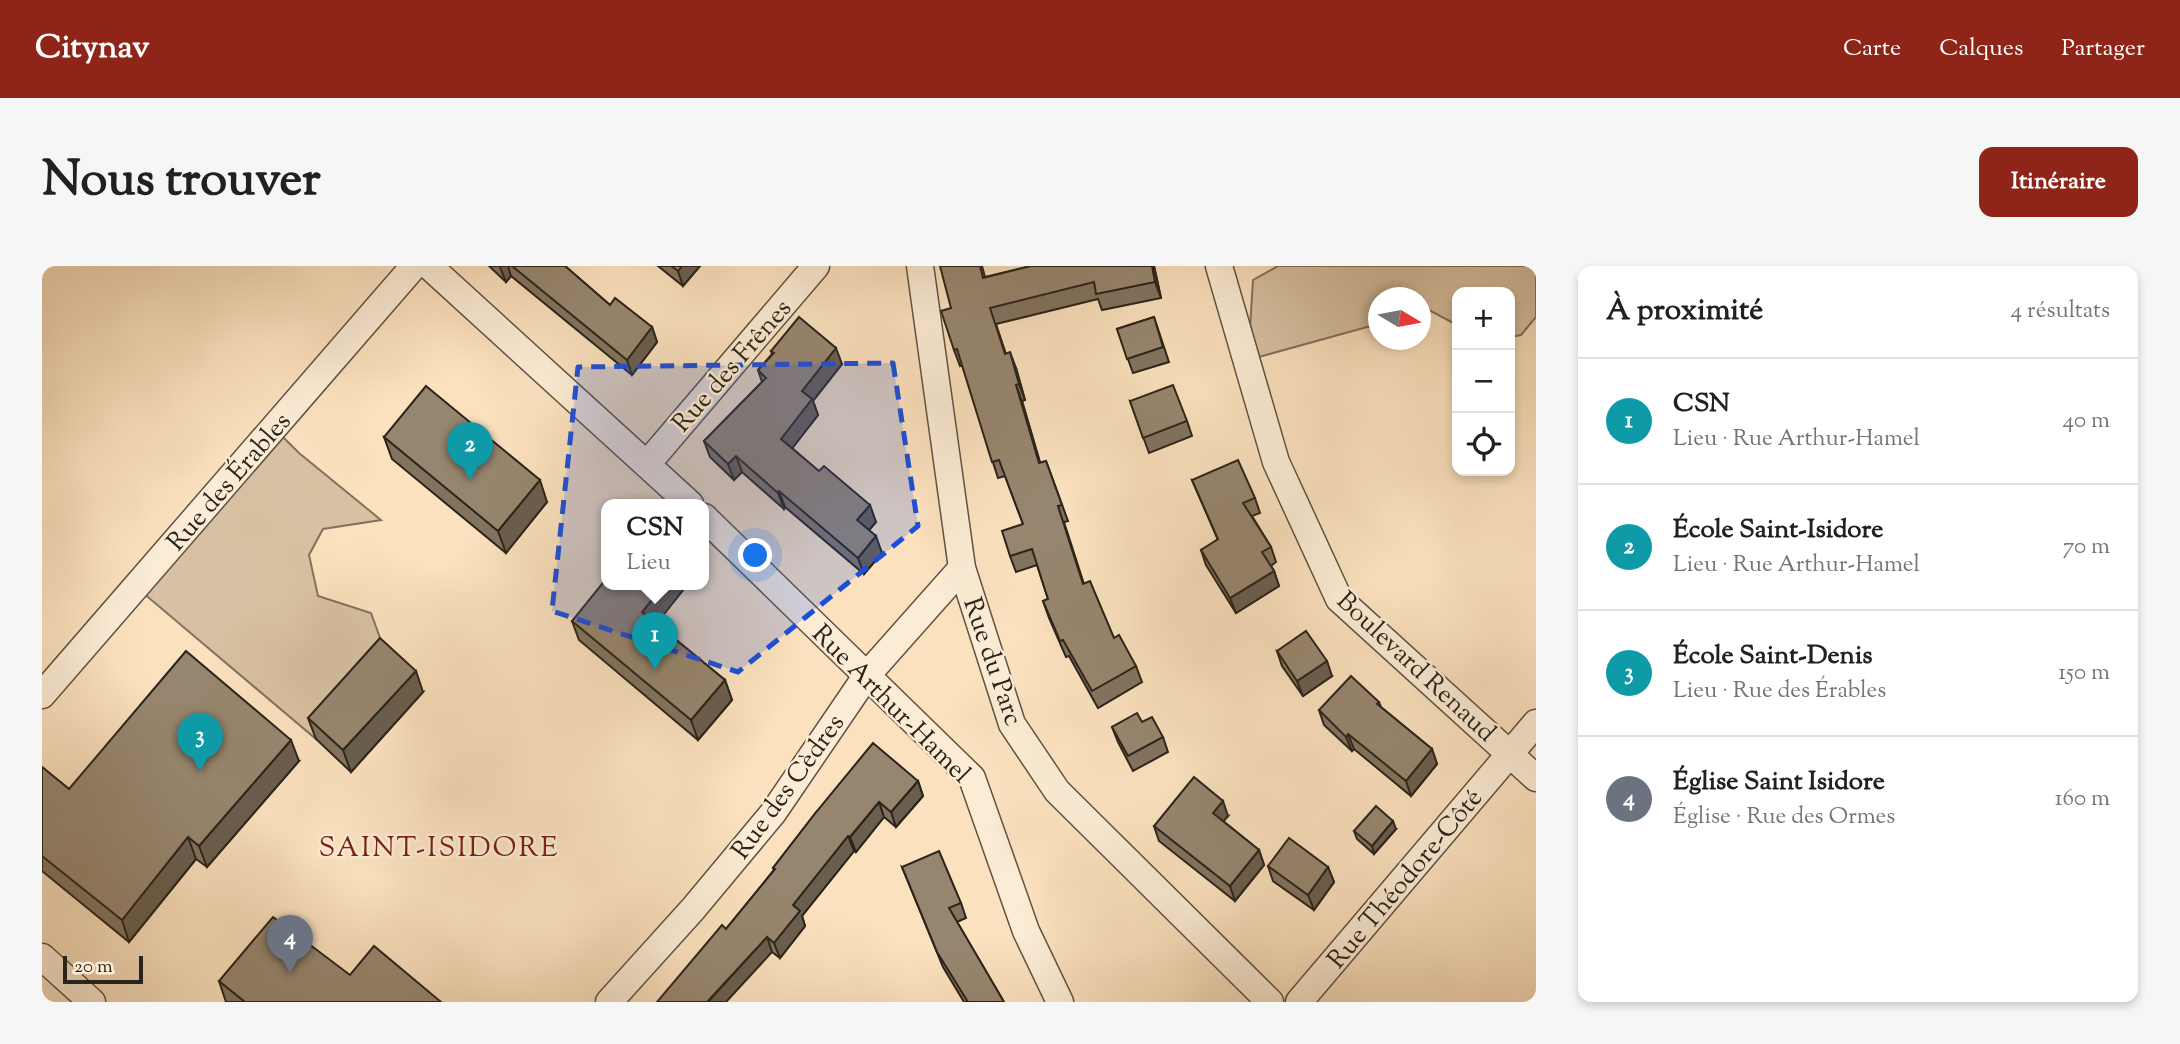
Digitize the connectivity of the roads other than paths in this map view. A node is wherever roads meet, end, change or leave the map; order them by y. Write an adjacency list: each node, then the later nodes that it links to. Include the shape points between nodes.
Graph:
1 (414, 266): 11 (street, Rue des Érables)
2 (429, 266): 6 (street)
3 (816, 266): 6 (street, Rue des Frênes)
4 (920, 266): 9 (street, Rue du Parc)
5 (1219, 266): 13 (street, Boulevard Renaud, via 1276,463 1339,599)
6 (647, 464): 7 (street)
7 (685, 499)
8 (709, 522): 10 (street, Rue Arthur-Hamel)
9 (962, 568): 10 (street, Rue des Cèdres); 19 (street, Rue du Parc, via 1012,724 1057,791)
10 (867, 675): 17 (street, Rue des Cèdres, via 773,813); 18 (street, Rue Arthur-Hamel, via 972,778 1026,931)
11 (42, 695)
12 (1536, 723): 13 (street, Rue Théodore-Côté)
13 (1508, 753): 14 (street, Boulevard Renaud); 20 (street, Rue Théodore-Côté)
14 (1536, 778)
15 (42, 957): 16 (street)
16 (92, 1002)
17 (609, 1002)
18 (1060, 1002)
19 (1270, 1002)
20 (1299, 1002)

